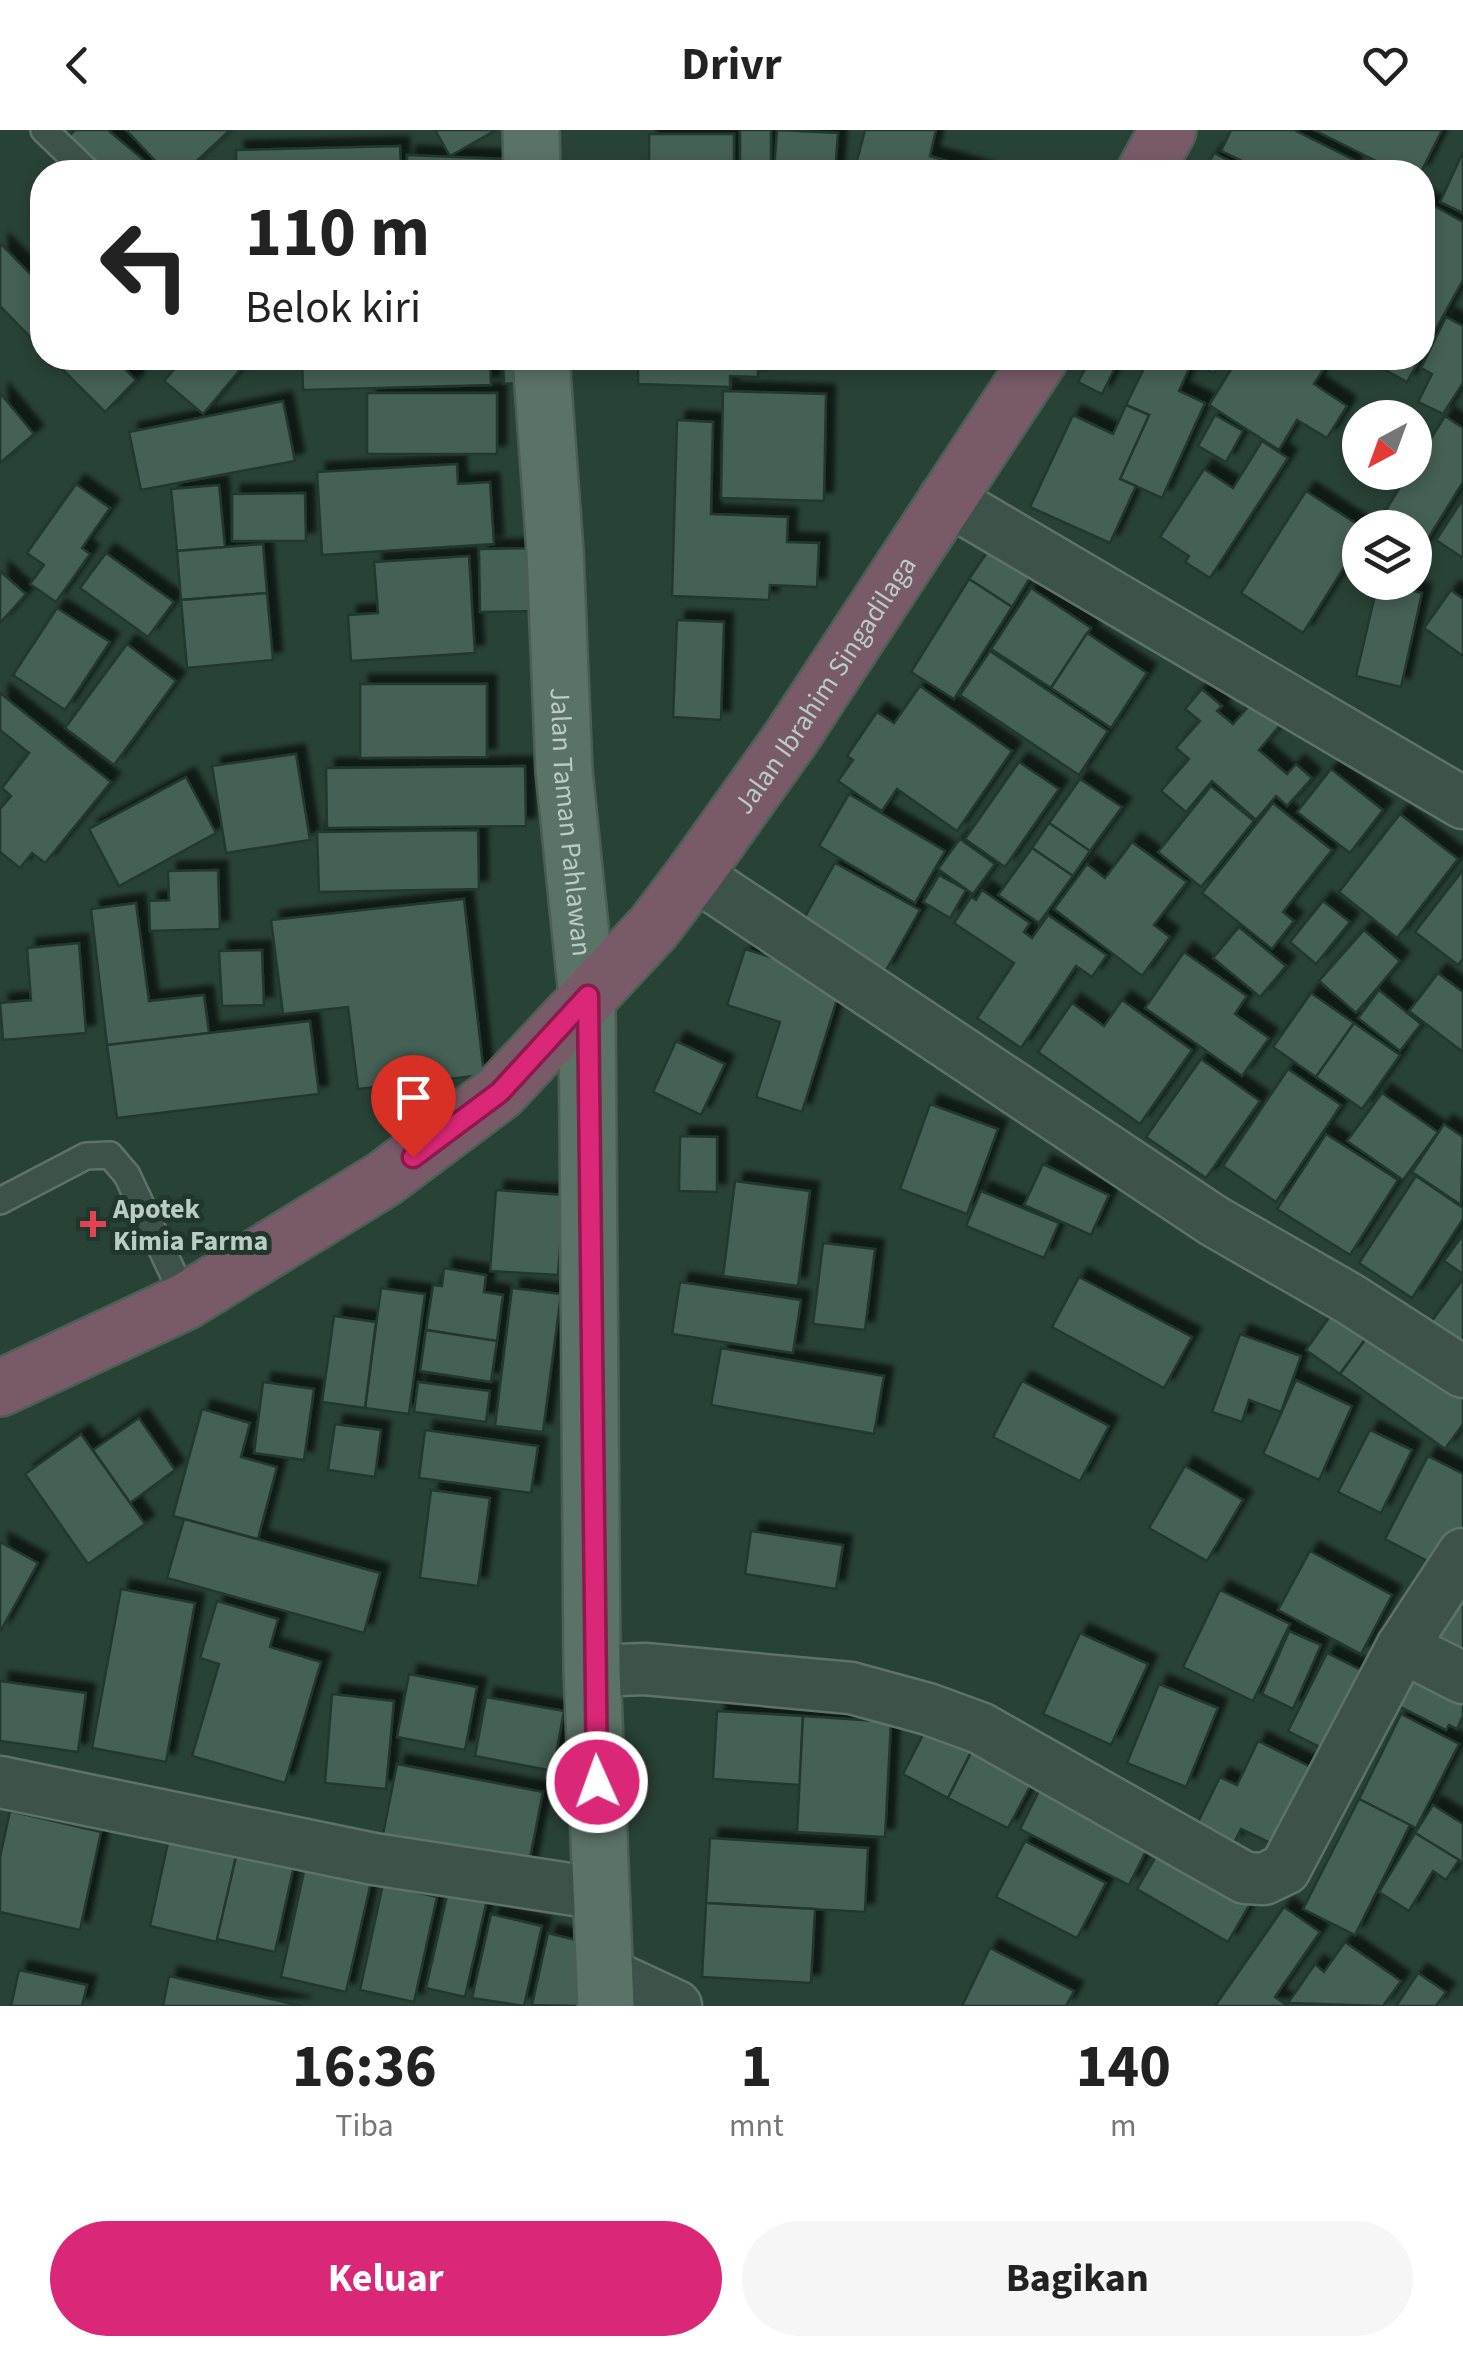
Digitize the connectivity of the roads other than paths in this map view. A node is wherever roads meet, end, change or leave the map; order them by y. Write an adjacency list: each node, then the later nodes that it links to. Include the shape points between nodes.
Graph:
1 (44, 130): 4 (lane)
2 (531, 130): 5 (main road)
3 (1168, 130): 6 (highway)
4 (75, 160)
5 (532, 160)
6 (1152, 160)
7 (542, 370): 12 (main road, Jalan Taman Pahlawan, via 564,771)
8 (1032, 370): 9 (highway, Jalan Ibrahim Singadilaga)
9 (944, 498): 10 (street); 11 (highway, Jalan Ibrahim Singadilaga, via 791,738)
10 (1463, 803)
11 (694, 874): 12 (highway, Jalan Ibrahim Singadilaga); 15 (street, via 1214,1221)
12 (588, 996): 14 (highway, Jalan Ibrahim Singadilaga, via 500,1092 384,1179); 19 (main road, Jalan Taman Pahlawan)
13 (0, 1202): 14 (lane, via 86,1156 110,1155 127,1176)
14 (186, 1301): 16 (highway, Jalan Ibrahim Singadilaga)
15 (1463, 1372)
16 (0, 1388)
17 (1463, 1554): 18 (street)
18 (1402, 1646): 19 (street, via 1285,1870 1264,1880 1245,1878 980,1728 928,1709 851,1688 645,1668); 20 (street)
19 (592, 1671): 22 (main road, Jalan Taman Pahlawan)
20 (1463, 1678)
21 (0, 1782): 22 (street, via 374,1859)
22 (602, 1894): 23 (main road, Jalan Taman Pahlawan)
23 (606, 1990): 24 (street)
24 (676, 2006)

